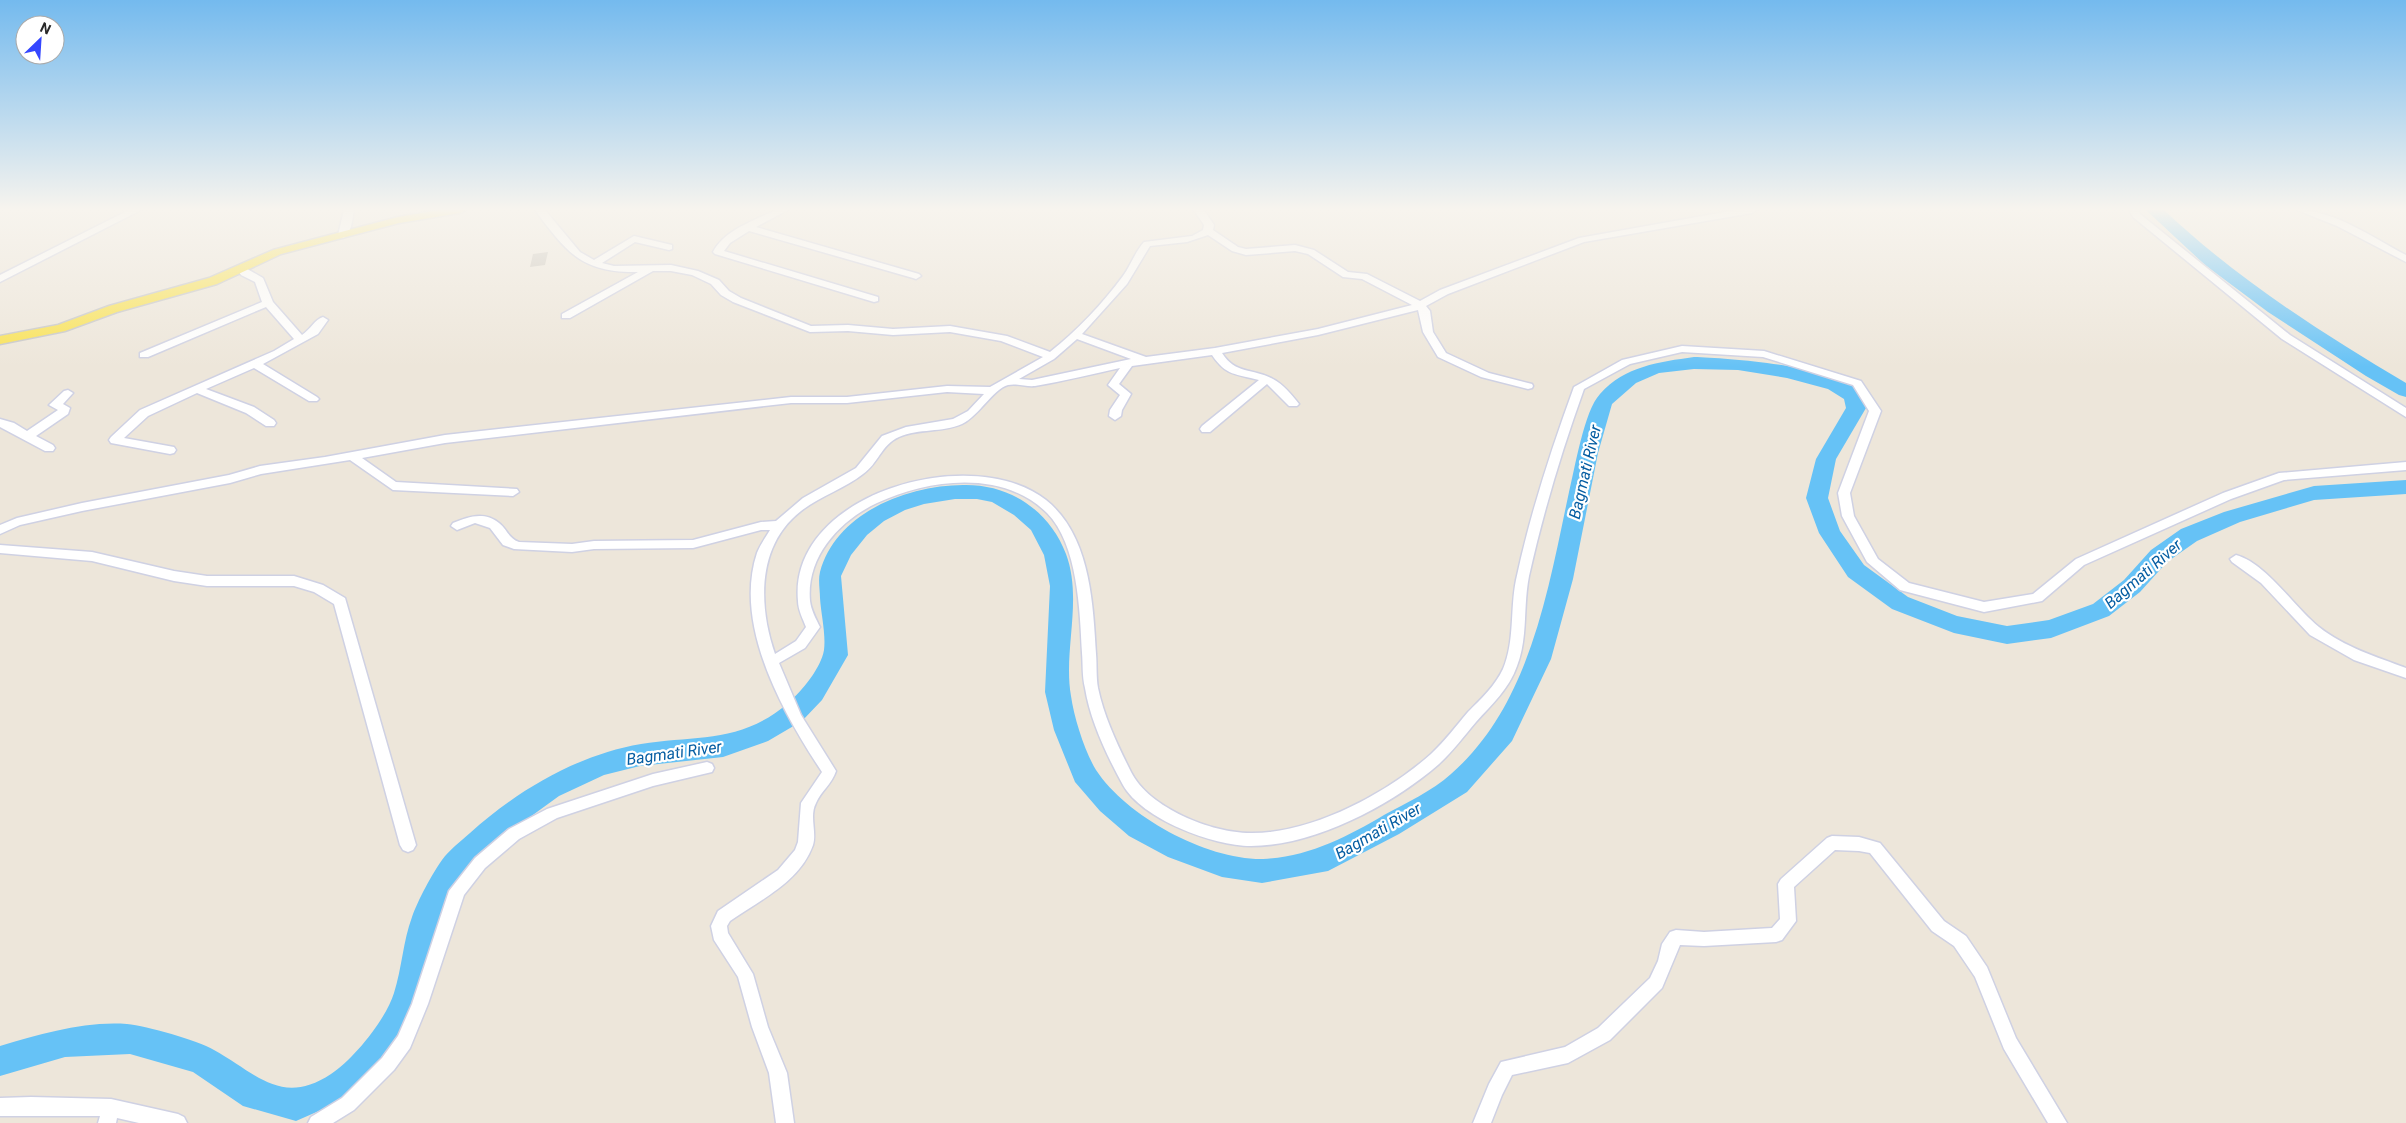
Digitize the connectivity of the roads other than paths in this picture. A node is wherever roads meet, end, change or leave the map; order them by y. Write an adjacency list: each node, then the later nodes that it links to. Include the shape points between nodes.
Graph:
1 (34, 262): 15 (street)
2 (256, 262): 13 (main road)
3 (591, 262): 11 (street)
4 (597, 262): 11 (street)
5 (753, 262): 16 (street)
6 (869, 262): 14 (street)
7 (1136, 262): 21 (street)
8 (1327, 262): 18 (street, via 1346,275 1364,276 1388,287)
9 (1523, 262): 18 (street, via 1444,292)
10 (2194, 262): 38 (street, via 2286,337)
11 (594, 264): 12 (street, via 614,269)
12 (652, 268): 19 (street); 26 (street, via 694,272 715,282 737,300 810,328 893,332 950,328 1003,338)
13 (242, 269): 17 (street, via 259,280); 22 (main road, via 61,328)
14 (916, 276)
15 (0, 280)
16 (874, 299)
17 (268, 303): 23 (street); 25 (street)
18 (1420, 306): 24 (street, via 1318,332); 32 (street, via 1425,311 1428,332 1442,355 1485,375)
19 (566, 316)
20 (323, 320): 23 (street, via 314,332)
21 (1075, 335): 26 (street); 27 (street)
22 (0, 340)
23 (301, 340): 29 (street)
24 (1214, 351): 27 (street); 30 (street, via 1230,371)
25 (144, 355)
26 (1051, 356): 31 (street)
27 (1143, 360): 28 (street)
28 (1128, 363): 31 (street, via 1032,383); 39 (street, via 1114,385 1126,394)
29 (256, 364): 33 (street); 36 (street)
30 (1266, 380): 37 (street); 42 (street)
31 (1008, 382): 34 (street)
32 (1528, 386)
33 (198, 390): 41 (street, via 250,410); 45 (street, via 144,413 115,440)
34 (993, 391): 46 (street, via 948,389 846,400 791,400 445,439); 49 (street, via 977,409 957,422 944,427 909,430 885,439 860,471 807,499)
35 (68, 393): 43 (street, via 54,405 64,408 64,411)
36 (313, 399)
37 (1293, 404)
38 (2406, 413)
39 (1115, 416)
40 (0, 423): 43 (street)
41 (270, 423)
42 (1206, 429)
43 (28, 436): 44 (street)
44 (49, 448)
45 (170, 450)
46 (352, 456): 48 (street, via 393,486); 51 (street, via 260,470 230,479 82,507 17,522)
47 (2406, 466): 54 (street, via 2283,476 2227,496 2080,562 2037,598 1984,607 1905,587 1873,562 1848,516 1844,492 1875,411 1857,382 1764,354 1682,349 1626,362 1579,387 1544,493 1521,584 1509,672 1440,755 1416,776 1342,819 1278,840 1250,840 1201,832 1136,792 1109,742 1092,690 1086,620 1076,559 1062,522 1039,499 1018,488 960,478 932,481 881,496 845,517 811,556 805,571 804,603 813,627 810,634 796,650)
48 (513, 492)
49 (779, 525): 50 (street, via 762,526 693,544 572,548 512,544 506,542 494,525 475,519); 54 (street, via 767,545 758,578 763,631)
50 (457, 526)
51 (0, 530)
52 (0, 549): 57 (street, via 81,555 206,581 294,581 308,584 340,601)
53 (2236, 559): 55 (street, via 2265,580 2315,630 2359,656)
54 (771, 661): 62 (street, via 782,693 829,772 807,806 806,842 800,858 788,872 724,916 719,926 720,935 745,974 760,1027 778,1073)
55 (2406, 674)
56 (707, 768): 61 (street, via 653,780 552,813 514,834 480,863 457,891 420,1004 404,1042 388,1064 348,1104)
57 (408, 846)
58 (0, 1107): 59 (street, via 31,1106)
59 (109, 1115): 60 (street)
60 (178, 1123)
61 (317, 1123)
62 (785, 1123)
63 (1482, 1123): 64 (street, via 1507,1068 1568,1055 1604,1034 1656,983 1670,944 1676,937 1704,939 1776,934 1788,921 1786,884 1832,843 1875,848 1938,926 1960,941 1980,972 2010,1043)
64 (2058, 1123)

